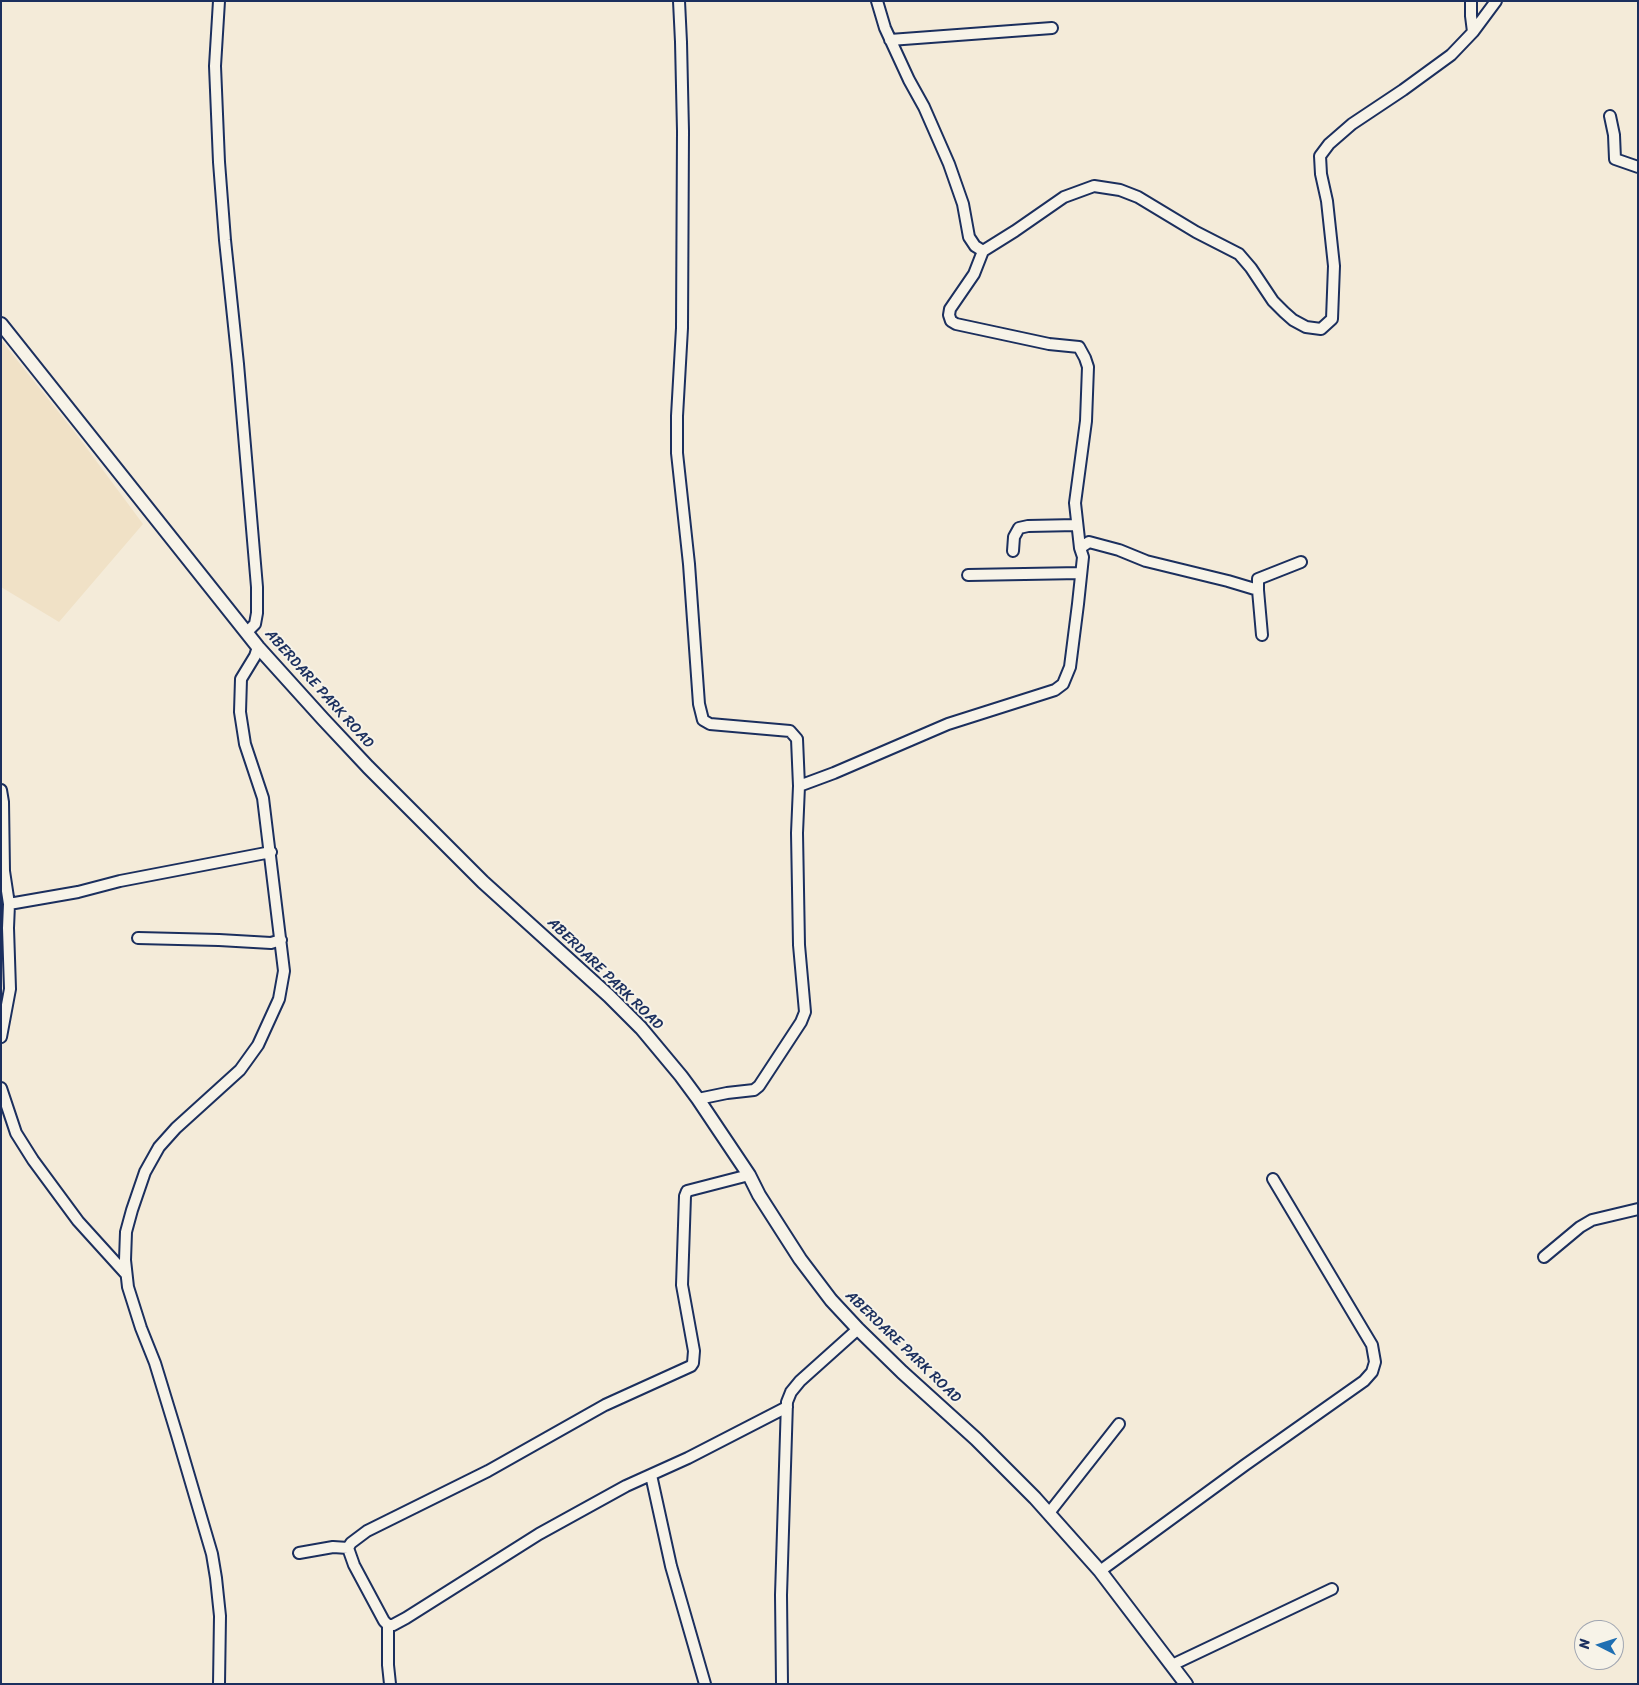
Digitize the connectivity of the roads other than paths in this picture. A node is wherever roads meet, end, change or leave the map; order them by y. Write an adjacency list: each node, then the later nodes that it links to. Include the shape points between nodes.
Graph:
1 (219, 1): 20 (street, via 215,66 220,172 257,587 255,624)
2 (679, 1): 23 (street, via 683,131 682,328 677,454 699,704 703,720 710,724 790,731 797,738)
3 (877, 1): 8 (street)
4 (1471, 1): 7 (street)
5 (1496, 1): 7 (street)
6 (1052, 28): 8 (street)
7 (1473, 32): 11 (street, via 1445,60 1352,124 1320,156 1334,266 1332,319 1321,329 1306,327 1288,316 1239,254 1120,190 1094,186 1064,197)
8 (890, 40): 11 (street, via 949,164 963,204 969,237)
9 (1610, 116): 10 (street, via 1615,159)
10 (1638, 167)
11 (983, 251): 13 (street, via 974,274 950,309 951,321 1078,348 1085,358 1088,367 1086,421 1075,503)
12 (1, 324): 20 (street, ABERDARE PARK ROAD)
13 (1077, 525): 14 (street); 15 (street, via 1020,528 1014,538)
14 (1080, 548): 17 (street, via 1083,557); 19 (street, via 1089,542 1146,561)
15 (1013, 551)
16 (1301, 562): 19 (street, via 1258,580)
17 (1081, 573): 18 (street); 23 (street, via 1070,667 1063,684 1055,690 948,724)
18 (968, 575)
19 (1258, 590): 21 (street)
20 (248, 632): 22 (street, ABERDARE PARK ROAD)
21 (1262, 635)
22 (258, 647): 25 (street, via 241,679 240,712 245,744 263,798); 31 (street, ABERDARE PARK ROAD, via 368,767 483,882 609,996 640,1028)
23 (799, 786): 31 (street, via 799,945 805,1012 759,1086 754,1090)
24 (1, 790): 26 (street, via 4,871)
25 (271, 852): 26 (street); 28 (street)
26 (9, 904): 29 (street, via 10,989)
27 (138, 938): 28 (street, via 271,944)
28 (282, 940): 36 (street, via 284,971 279,999 258,1045 240,1070 176,1128 159,1148 146,1172 126,1232)
29 (1, 1038)
30 (1, 1088): 36 (street, via 16,1133 33,1160 78,1221)
31 (698, 1099): 32 (street, ABERDARE PARK ROAD)
32 (749, 1175): 37 (street, ABERDARE PARK ROAD, via 800,1259); 42 (street, via 687,1191 685,1196 682,1285 694,1351 690,1366 605,1405 488,1472 367,1531)
33 (1273, 1179): 44 (street, via 1372,1345 1375,1362 1372,1372 1364,1381)
34 (1638, 1209): 35 (street, via 1592,1220)
35 (1544, 1257)
36 (126, 1274): 48 (street, via 212,1554 220,1616)
37 (858, 1329): 38 (street, via 800,1381 791,1392); 41 (street, ABERDARE PARK ROAD, via 976,1439)
38 (787, 1406): 40 (street); 51 (street, via 781,1595)
39 (1119, 1424): 41 (street)
40 (651, 1475): 46 (street, via 539,1534 406,1618); 50 (street, via 671,1566)
41 (1049, 1513): 44 (street, ABERDARE PARK ROAD)
42 (348, 1548): 43 (street); 46 (street, via 354,1565)
43 (298, 1553)
44 (1100, 1571): 47 (street, ABERDARE PARK ROAD)
45 (1332, 1588): 47 (street)
46 (388, 1625): 49 (street)
47 (1172, 1664): 52 (street, ABERDARE PARK ROAD)
48 (219, 1684)
49 (390, 1684)
50 (705, 1684)
51 (782, 1684)
52 (1186, 1684)

